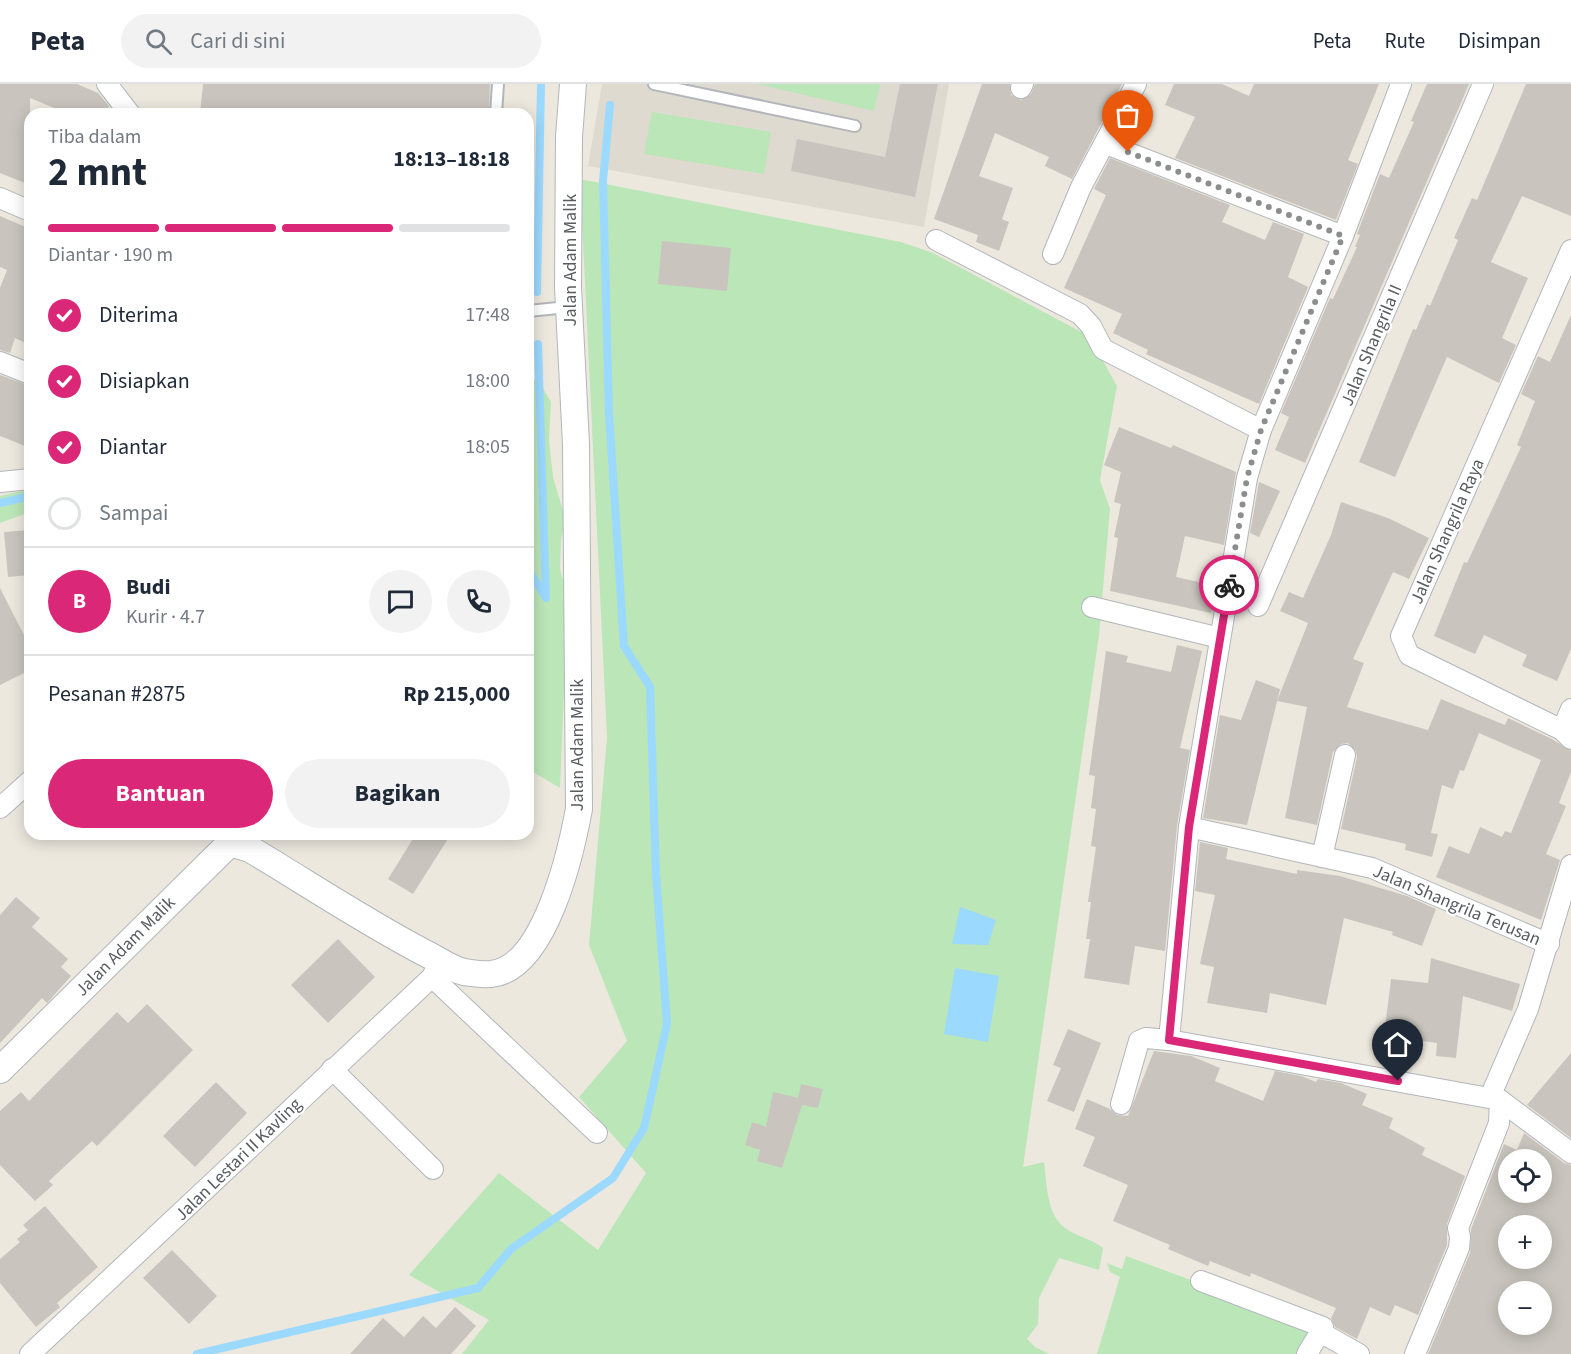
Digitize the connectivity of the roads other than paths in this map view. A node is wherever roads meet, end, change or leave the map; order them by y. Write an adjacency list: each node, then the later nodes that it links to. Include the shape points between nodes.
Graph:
1 (107, 84): 8 (street)
2 (498, 84): 9 (lane)
3 (573, 84): 18 (street, Jalan Adam Malik, via 569,137)
4 (654, 84): 10 (lane)
5 (1136, 84): 11 (street)
6 (1401, 84): 14 (street)
7 (1483, 84): 25 (street, Jalan Shangrila II)
8 (125, 108)
9 (496, 108)
10 (855, 126)
11 (1106, 144): 14 (street); 17 (street, via 1081,187)
12 (0, 198): 13 (street)
13 (24, 208)
14 (1343, 236): 22 (street)
15 (936, 240): 22 (street, via 1080,314 1092,326 1103,349)
16 (1571, 250): 29 (street, Jalan Shangrila Raya, via 1401,636 1409,655)
17 (1053, 254)
18 (569, 307): 19 (lane); 39 (street, Jalan Adam Malik, via 576,444 579,809 570,855 536,939 521,959 492,974)
19 (534, 310)
20 (0, 362): 21 (street)
21 (24, 372)
22 (1261, 430): 27 (street, via 1247,478)
23 (24, 480): 24 (street)
24 (0, 482)
25 (1258, 606)
26 (1092, 607): 27 (street)
27 (1220, 638): 33 (street)
28 (1571, 709): 29 (street)
29 (1566, 735)
30 (1345, 755): 36 (street)
31 (24, 786): 32 (street)
32 (0, 808)
33 (1189, 827): 36 (street, Jalan Shangrila Terusan); 40 (street)
34 (221, 840): 42 (street, Jalan Adam Malik)
35 (228, 840): 39 (street, Jalan Adam Malik, via 250,849 404,942)
36 (1322, 857): 38 (street, Jalan Shangrila Terusan, via 1372,868)
37 (1571, 865): 38 (street)
38 (1549, 944): 43 (street)
39 (436, 969): 41 (street, Jalan Lestari II Kavling); 45 (street)
40 (1169, 1040): 43 (street); 44 (street, via 1139,1041)
41 (332, 1069): 47 (street); 50 (street, Jalan Lestari II Kavling)
42 (0, 1070)
43 (1495, 1099): 46 (street); 53 (street, via 1499,1123 1458,1228 1458,1248)
44 (1121, 1104)
45 (597, 1133)
46 (1571, 1153)
47 (433, 1169)
48 (1201, 1281): 49 (street)
49 (1322, 1330): 51 (street); 52 (street)
50 (30, 1354)
51 (1307, 1354)
52 (1359, 1354)
53 (1415, 1354)

